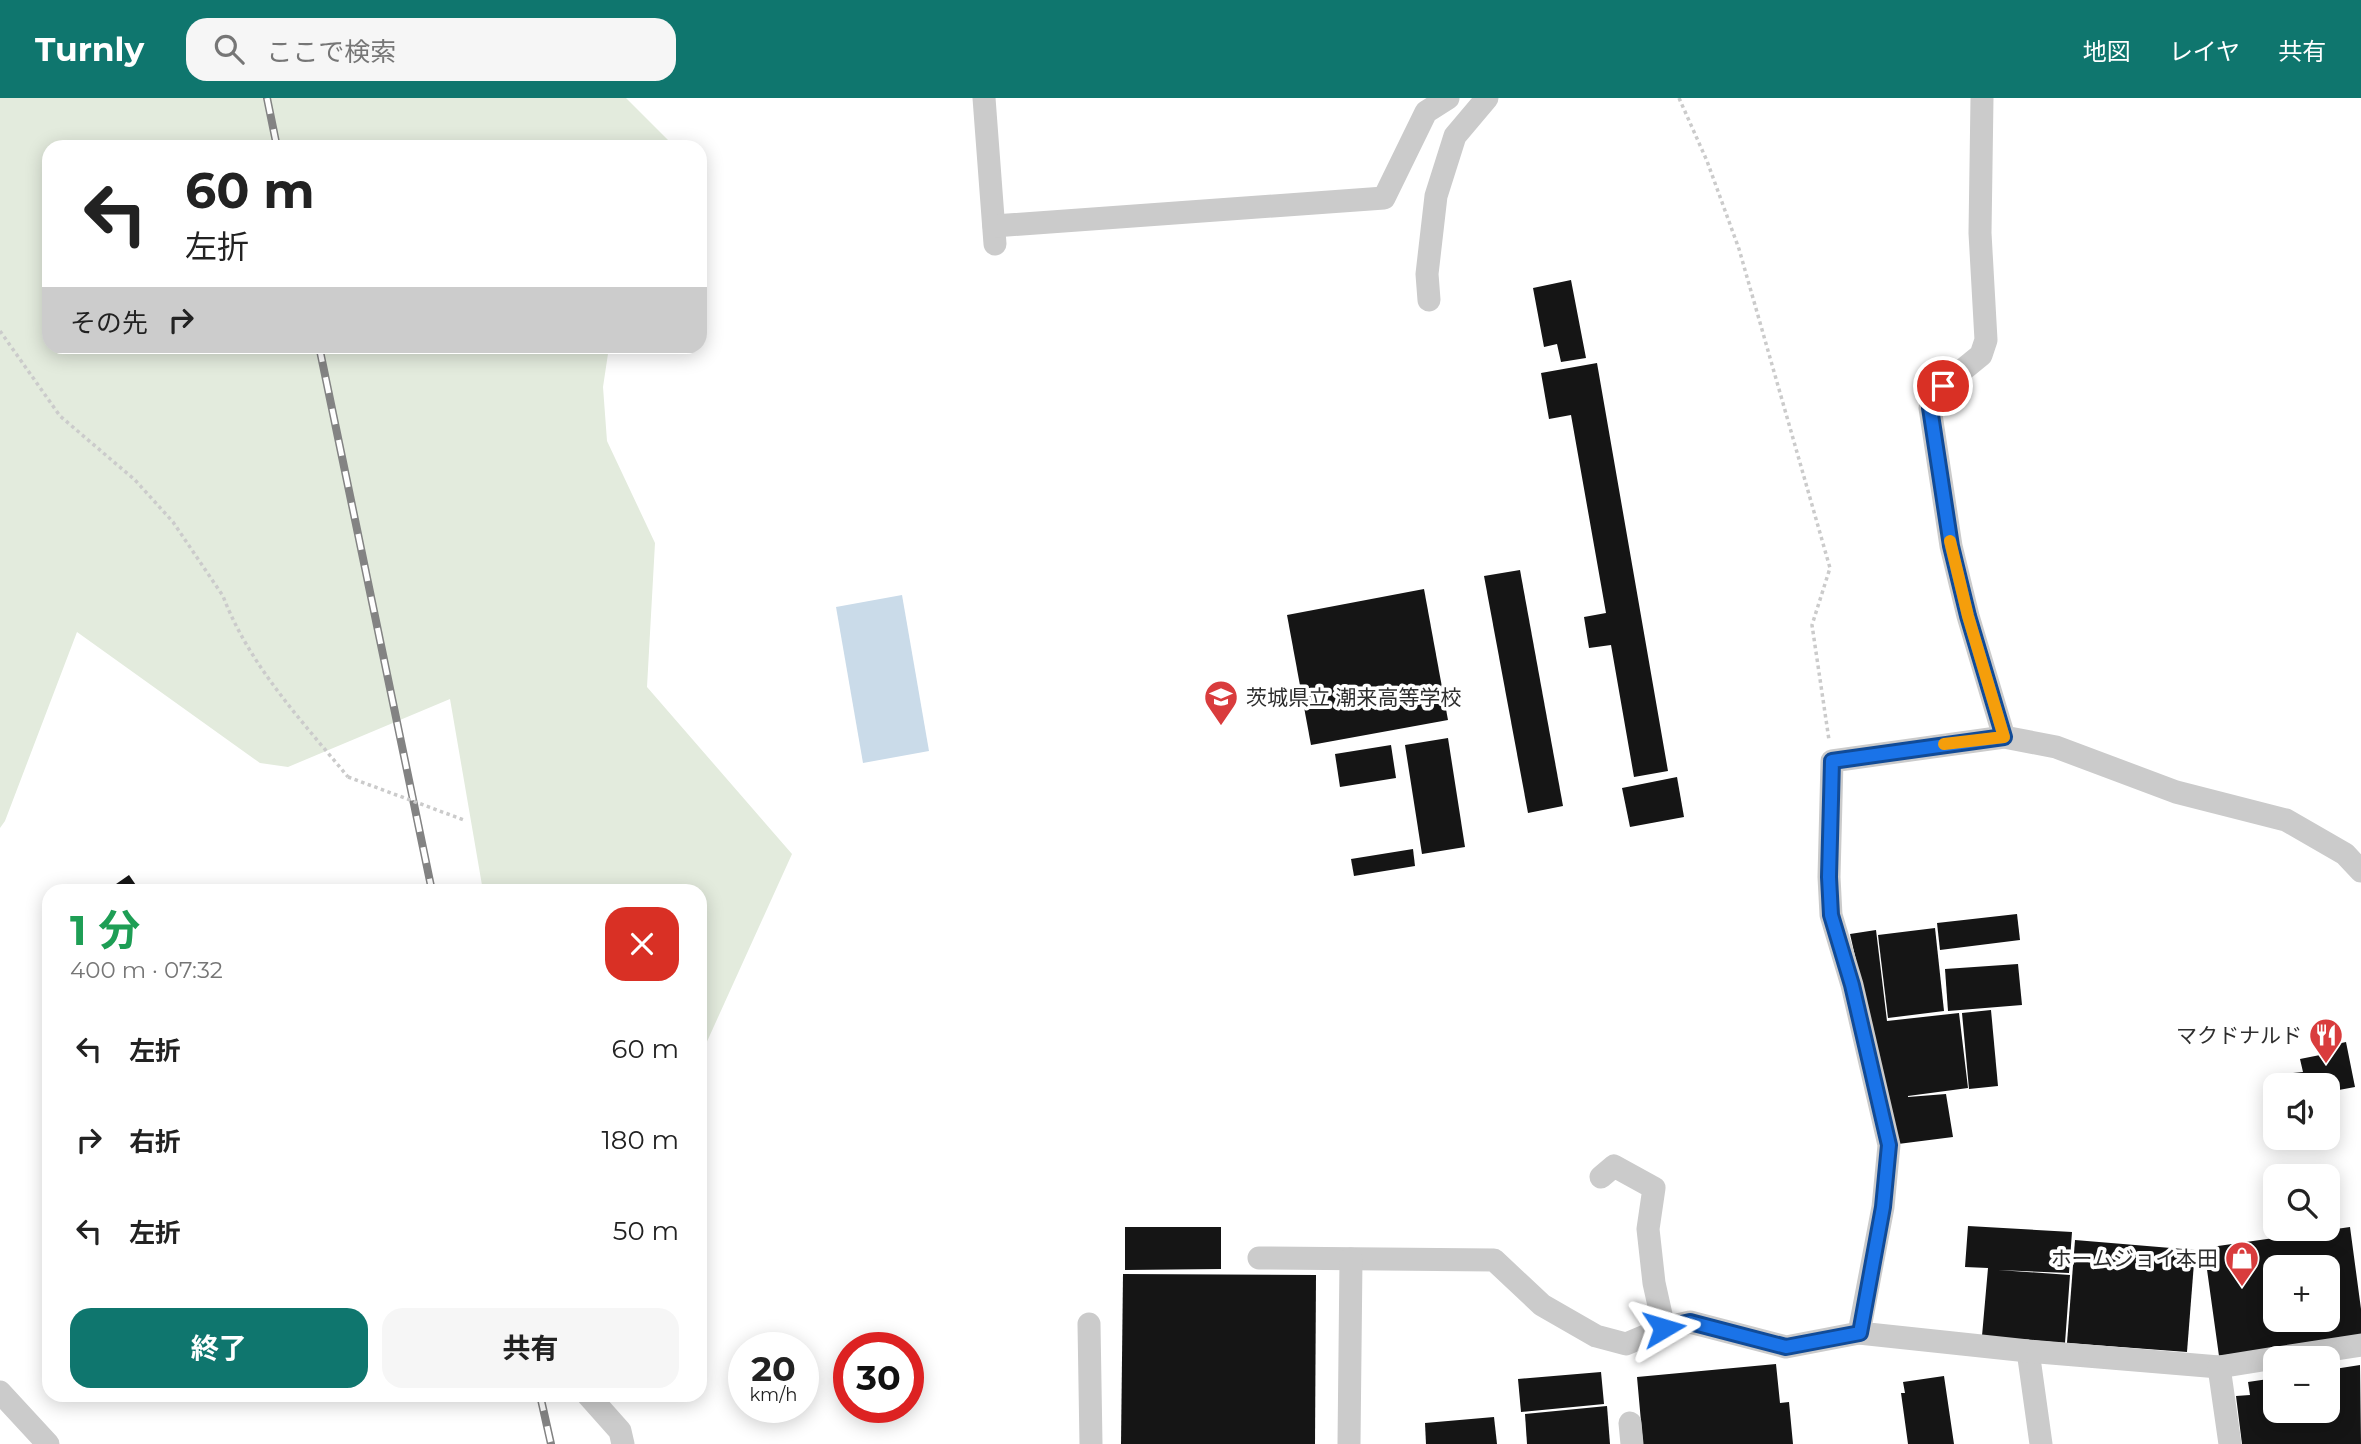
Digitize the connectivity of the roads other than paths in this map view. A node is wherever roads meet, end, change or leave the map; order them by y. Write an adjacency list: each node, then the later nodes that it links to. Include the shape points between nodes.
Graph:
1 (984, 98): 2 (street, via 994,235 1384,198 1426,112)
2 (1448, 98)
3 (1487, 98): 5 (street, via 1455,136 1436,196 1427,274)
4 (1982, 98): 6 (street, via 1980,233 1986,340 1981,355 1943,386 1930,408 1951,546)
5 (1429, 300)
6 (2004, 737): 7 (street, via 2056,747 2176,792 2286,820 2345,854); 13 (street, via 1832,761 1831,915 1889,1145 1883,1207)
7 (2361, 871)
8 (1601, 1177): 12 (street, via 1614,1166 1654,1188 1648,1229)
9 (1259, 1258): 10 (street)
10 (1350, 1259): 12 (street, via 1494,1260 1542,1305 1596,1336 1626,1344); 24 (street)
11 (1089, 1324): 23 (street)
12 (1664, 1328): 13 (street, via 1690,1322 1786,1347)
13 (1860, 1333): 16 (street)
14 (2361, 1345): 15 (street)
15 (2340, 1348)
16 (2028, 1351): 18 (street); 25 (street)
17 (2263, 1360): 18 (street)
18 (2219, 1367): 26 (street)
19 (0, 1392): 21 (street)
20 (595, 1402): 22 (street, via 620,1431)
21 (48, 1444)
22 (623, 1444)
23 (1091, 1444)
24 (1349, 1444)
25 (2041, 1444)
26 (2230, 1444)

